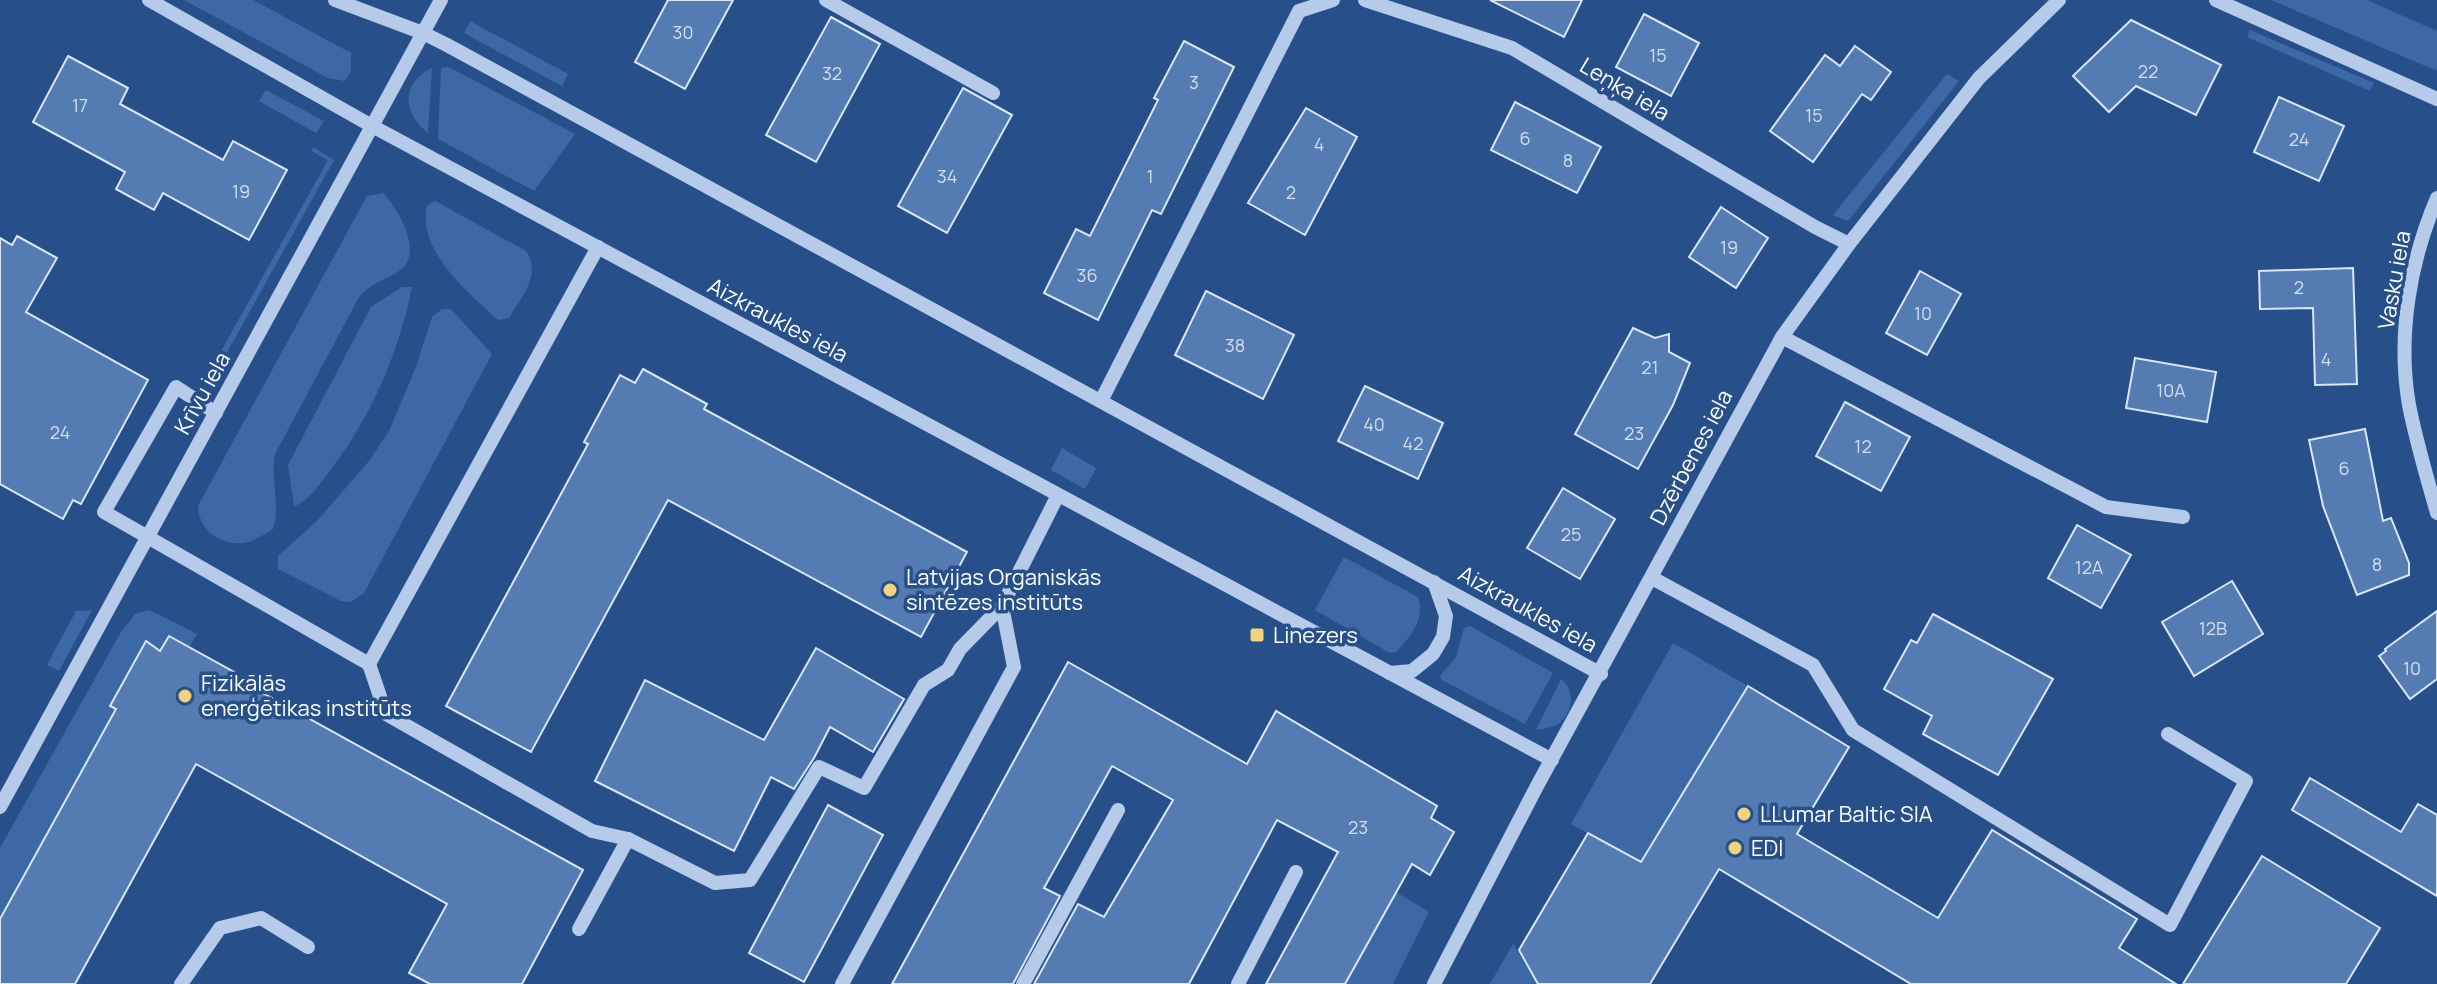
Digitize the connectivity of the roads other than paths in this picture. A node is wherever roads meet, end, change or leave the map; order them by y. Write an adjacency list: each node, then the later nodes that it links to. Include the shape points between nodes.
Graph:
1 (149, 0): 12 (street, Aizkraukles iela)
2 (335, 0): 9 (street, Aizkraukles iela)
3 (441, 0): 9 (street, Krīvu iela)
4 (826, 0): 10 (street)
5 (1333, 0): 17 (street, via 1299,11)
6 (1365, 0): 14 (street, Leņķa iela, via 1512,48)
7 (2059, 0): 14 (street, Dzērbenes iela, via 1979,78)
8 (2216, 0): 11 (street)
9 (423, 33): 12 (street, Krīvu iela); 17 (street, Aizkraukles iela)
10 (993, 93)
11 (2437, 99)
12 (372, 126): 15 (street, Aizkraukles iela); 18 (street, Krīvu iela)
13 (2437, 198): 20 (street, Vasku iela, via 2421,236 2404,328 2409,403)
14 (1849, 244): 16 (street, Dzērbenes iela)
15 (598, 247): 19 (street, Aizkraukles iela); 26 (street)
16 (1782, 337): 21 (street, via 2106,507); 23 (street, Dzērbenes iela)
17 (1101, 401): 24 (street, Aizkraukles iela)
18 (216, 413): 22 (street, Krīvu iela); 22 (street, via 176,387 104,512)
19 (1058, 495): 25 (street); 27 (street, Aizkraukles iela)
20 (2437, 513)
21 (2183, 517)
22 (147, 538): 26 (street); 31 (street, Krīvu iela)
23 (1652, 578): 28 (street, Dzērbenes iela); 29 (street, via 1813,665 1853,730 2170,925 2246,781)
24 (1434, 582): 27 (street, Aizkraukles iela, via 1446,616 1443,637 1433,654 1412,671); 28 (street, Aizkraukles iela)
25 (1002, 606): 33 (street, via 960,649 948,670 924,685 864,788 819,767 750,880 715,883); 38 (street, via 1014,667)
26 (369, 664): 33 (street, via 386,714 592,831)
27 (1390, 673): 30 (street, Aizkraukles iela)
28 (1601, 674): 30 (street, Dzērbenes iela)
29 (2168, 734)
30 (1552, 760): 41 (street, Dzērbenes iela)
31 (0, 807)
32 (1118, 810): 39 (street)
33 (628, 839): 35 (street)
34 (1296, 872): 40 (street)
35 (579, 929)
36 (308, 947): 37 (street, via 261,918 220,928)
37 (181, 984)
38 (842, 984)
39 (1023, 984)
40 (1238, 984)
41 (1434, 984)

